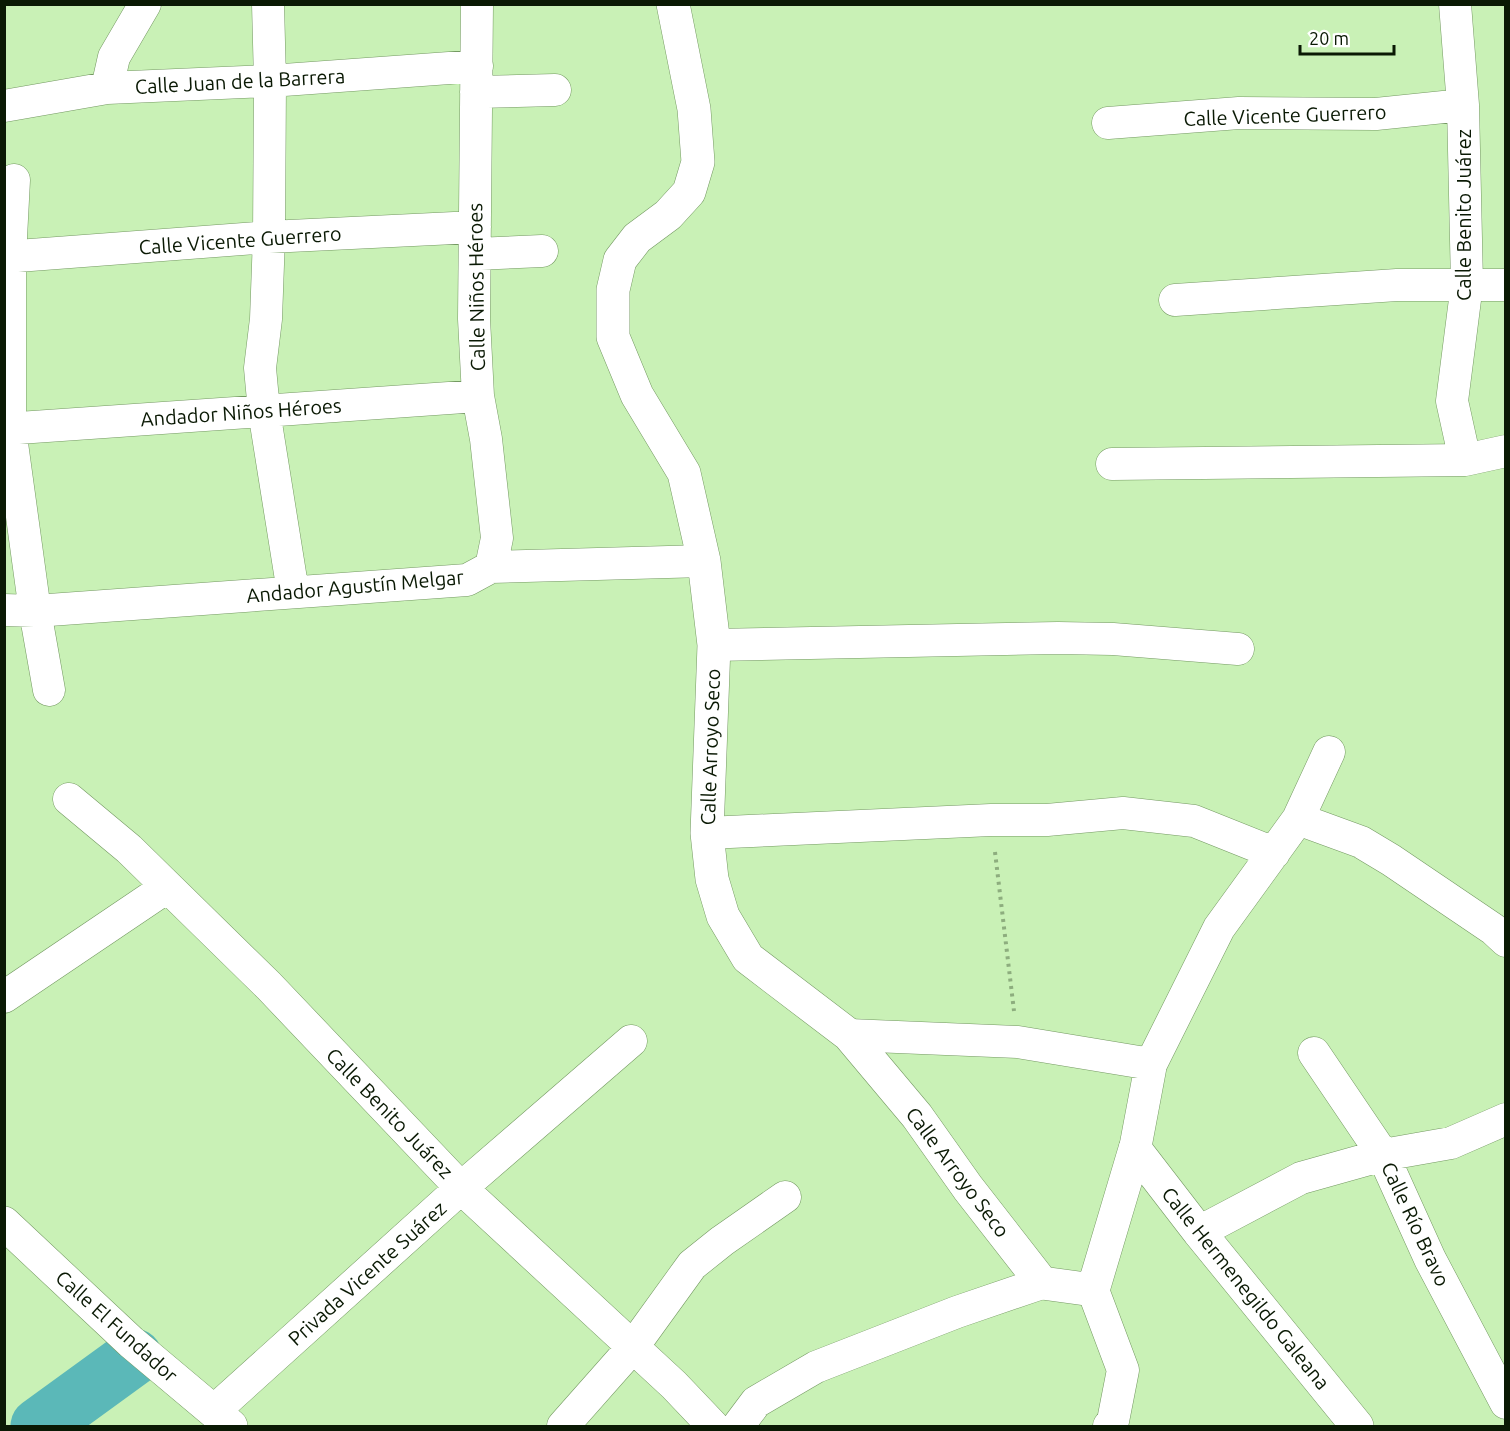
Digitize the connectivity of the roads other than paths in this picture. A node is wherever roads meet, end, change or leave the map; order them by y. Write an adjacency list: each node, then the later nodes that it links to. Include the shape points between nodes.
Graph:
1 (145, 4): 8 (street, via 114,57)
2 (268, 4): 7 (street)
3 (477, 4): 6 (street, Calle Niños Héroes)
4 (673, 4): 27 (street, Calle Arroyo Seco, via 694,109 698,162 689,192 668,215 637,238 620,260 613,290 613,337 637,395 684,473)
5 (1455, 4): 10 (street, Calle Benito Juárez)
6 (477, 79): 7 (street, Calle Juan de la Barrera); 9 (street, Calle Juan de la Barrera); 15 (street, Calle Niños Héroes)
7 (270, 81): 8 (street, Calle Juan de la Barrera); 14 (street)
8 (107, 88): 11 (street, Calle Juan de la Barrera)
9 (555, 90)
10 (1462, 105): 12 (street, Calle Vicente Guerrero, via 1376,114 1239,113); 18 (street, Calle Benito Juárez)
11 (4, 106)
12 (1108, 123)
13 (14, 180): 17 (street)
14 (269, 237): 15 (street, Calle Vicente Guerrero); 17 (street, Calle Vicente Guerrero); 22 (street, via 260,368)
15 (475, 241): 16 (street, Calle Vicente Guerrero); 21 (street, Calle Niños Héroes)
16 (542, 251)
17 (7, 257): 23 (street)
18 (1467, 284): 19 (street); 20 (street); 25 (street, Calle Benito Juárez, via 1452,401)
19 (1506, 285)
20 (1175, 300)
21 (478, 396): 22 (street, Andador Niños Héroes); 28 (street, Calle Niños Héroes, via 497,538)
22 (264, 411): 23 (street, Andador Niños Héroes); 29 (street)
23 (7, 429): 31 (street)
24 (1506, 451): 25 (street)
25 (1465, 459): 26 (street)
26 (1112, 464)
27 (704, 561): 28 (street, Andador Agustín Melgar); 32 (street, Calle Arroyo Seco)
28 (491, 567): 29 (street, Andador Agustín Melgar, via 467,580)
29 (293, 592): 31 (street, Andador Agustín Melgar)
30 (4, 610): 31 (street, Andador Agustín Melgar)
31 (35, 611): 34 (street)
32 (714, 645): 33 (street, via 1058,638); 38 (street, Calle Arroyo Seco)
33 (1238, 649)
34 (49, 690)
35 (1329, 752): 37 (street)
36 (69, 799): 40 (street, Calle Benito Juárez)
37 (1298, 819): 39 (street); 41 (street, via 1361,842)
38 (706, 833): 39 (street, via 1047,820 1123,813 1194,821); 43 (street, Calle Arroyo Seco, via 712,879 723,916 748,958)
39 (1274, 853): 46 (street, via 1219,928)
40 (167, 887): 42 (street); 50 (street, Calle Benito Juárez, via 269,986)
41 (1506, 941)
42 (4, 997)
43 (849, 1035): 46 (street, via 1018,1042); 54 (street, Calle Arroyo Seco, via 917,1116)
44 (631, 1041): 50 (street, Privada Vicente Suárez)
45 (1314, 1053): 49 (street, Calle Río Bravo)
46 (1151, 1064): 48 (street)
47 (1506, 1119): 49 (street, via 1451,1143)
48 (1135, 1149): 53 (street, Calle Hermenegildo Galeana); 55 (street)
49 (1383, 1155): 53 (street, via 1300,1178); 57 (street, Calle Río Bravo, via 1430,1259)
50 (461, 1188): 56 (street, Calle Benito Juárez); 58 (street, Privada Vicente Suárez)
51 (785, 1197): 56 (street, via 692,1265)
52 (4, 1223): 58 (street, Calle El Fundador, via 131,1342)
53 (1199, 1233): 63 (street, Calle Hermenegildo Galeana)
54 (1042, 1283): 55 (street); 61 (street, via 816,1367 756,1402)
55 (1093, 1290): 62 (street, via 1123,1370)
56 (632, 1348): 59 (street); 60 (street, Calle Benito Juárez)
57 (1506, 1403)
58 (222, 1419)
59 (563, 1426)
60 (712, 1426)
61 (738, 1426)
62 (1109, 1426)
63 (1357, 1426)

